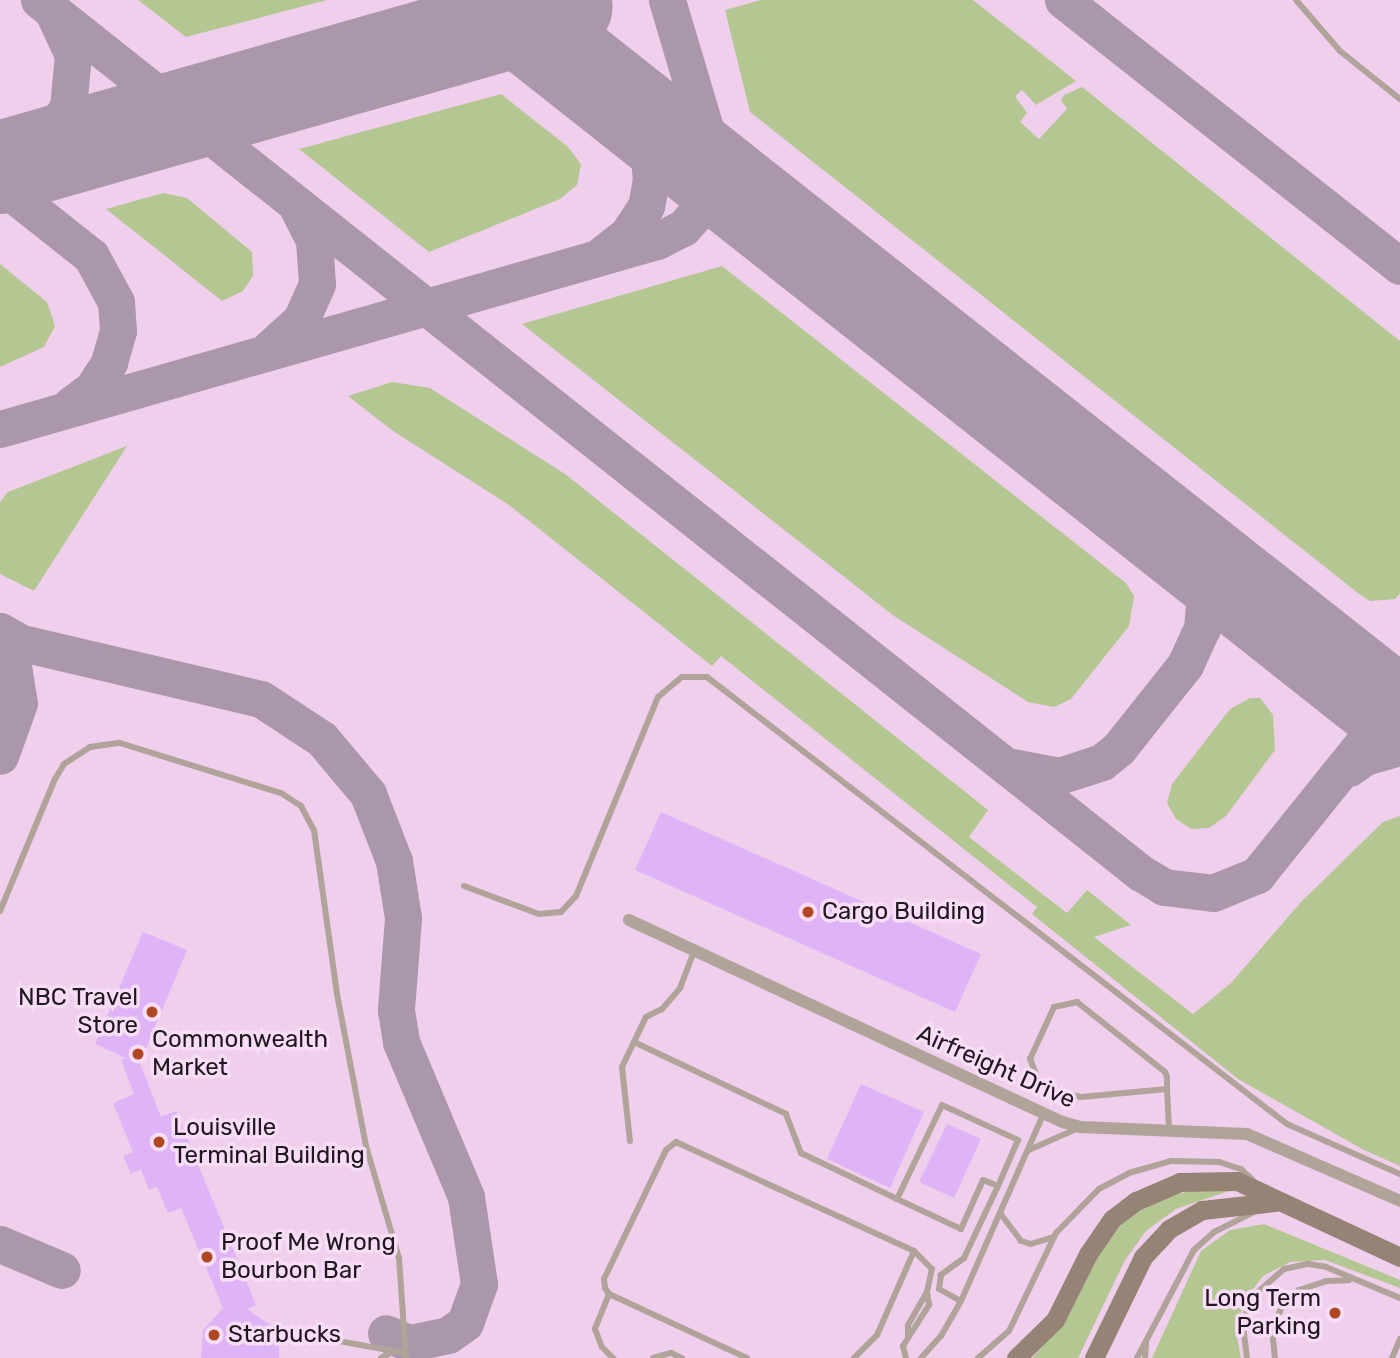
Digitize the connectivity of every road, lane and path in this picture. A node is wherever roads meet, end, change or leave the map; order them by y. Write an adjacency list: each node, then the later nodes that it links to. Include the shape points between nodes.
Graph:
1 (1296, 0): 2 (lane, via 1340,51)
2 (1400, 99)
3 (464, 886): 14 (lane, via 539,914 561,912 576,896 659,696 682,677 707,677 1287,1124)
4 (0, 911): 31 (lane, via 55,779 64,764 90,747 120,743 281,793 301,807 314,830 337,994 366,1146 399,1258)
5 (629, 920): 6 (street, Airfreight Drive)
6 (694, 951): 7 (lane, via 680,988 662,1009 646,1017); 9 (street, Airfreight Drive)
7 (634, 1042): 12 (lane, via 622,1067); 16 (lane, via 786,1114 802,1153)
8 (1167, 1089): 8 (lane, via 1160,1065 1077,1002 1054,1007 1030,1059 1039,1082 1065,1094 1080,1097); 11 (lane)
9 (1044, 1113): 10 (street, Airfreight Drive); 13 (lane)
10 (1081, 1128): 11 (street, Airfreight Drive); 13 (lane)
11 (1169, 1129): 17 (street, Airfreight Drive, via 1247,1134)
12 (630, 1141)
13 (1027, 1151): 19 (lane)
14 (1400, 1174)
15 (998, 1186): 16 (lane, via 983,1180 961,1229); 16 (lane, via 1018,1140 942,1105); 26 (lane, via 964,1258 941,1275 939,1289)
16 (897, 1199)
17 (1400, 1201)
18 (1276, 1202): 20 (lane, via 1241,1169 1171,1160 1129,1172 1099,1189); 22 (main road); 29 (lane, via 1214,1232 1194,1250); 41 (main road, via 1237,1181 1205,1179 1157,1189 1136,1200 1101,1233 1055,1320); 42 (main road, via 1210,1208 1169,1229 1143,1256)
19 (1000, 1213): 20 (lane, via 1021,1241 1031,1244); 26 (lane)
20 (1054, 1237): 40 (lane, via 1009,1331)
21 (914, 1251): 24 (lane, via 676,1142 666,1150 604,1279); 37 (lane, via 877,1335); 38 (lane, via 932,1269 929,1305 903,1346)
22 (1400, 1256)
23 (1351, 1280): 25 (lane); 45 (lane, via 1308,1264 1284,1269 1264,1282 1251,1298 1243,1324); 46 (lane, via 1326,1281 1299,1290 1282,1307 1272,1327)
24 (609, 1294): 33 (lane, via 595,1329 602,1347); 36 (lane)
25 (1400, 1298)
26 (961, 1301): 39 (lane, via 941,1336)
27 (289, 1332): 30 (lane)
28 (1400, 1339): 47 (lane)
29 (1146, 1342): 43 (lane); 44 (lane)
30 (394, 1351): 31 (lane); 32 (lane)
31 (406, 1356)
32 (381, 1358)
33 (613, 1358)
34 (653, 1358): 35 (lane, via 671,1353)
35 (682, 1358)
36 (747, 1358)
37 (854, 1358)
38 (906, 1358)
39 (921, 1358)
40 (978, 1358)
41 (1016, 1358)
42 (1094, 1358)
43 (1137, 1358)
44 (1145, 1358)
45 (1247, 1358)
46 (1275, 1358)
47 (1392, 1358)

